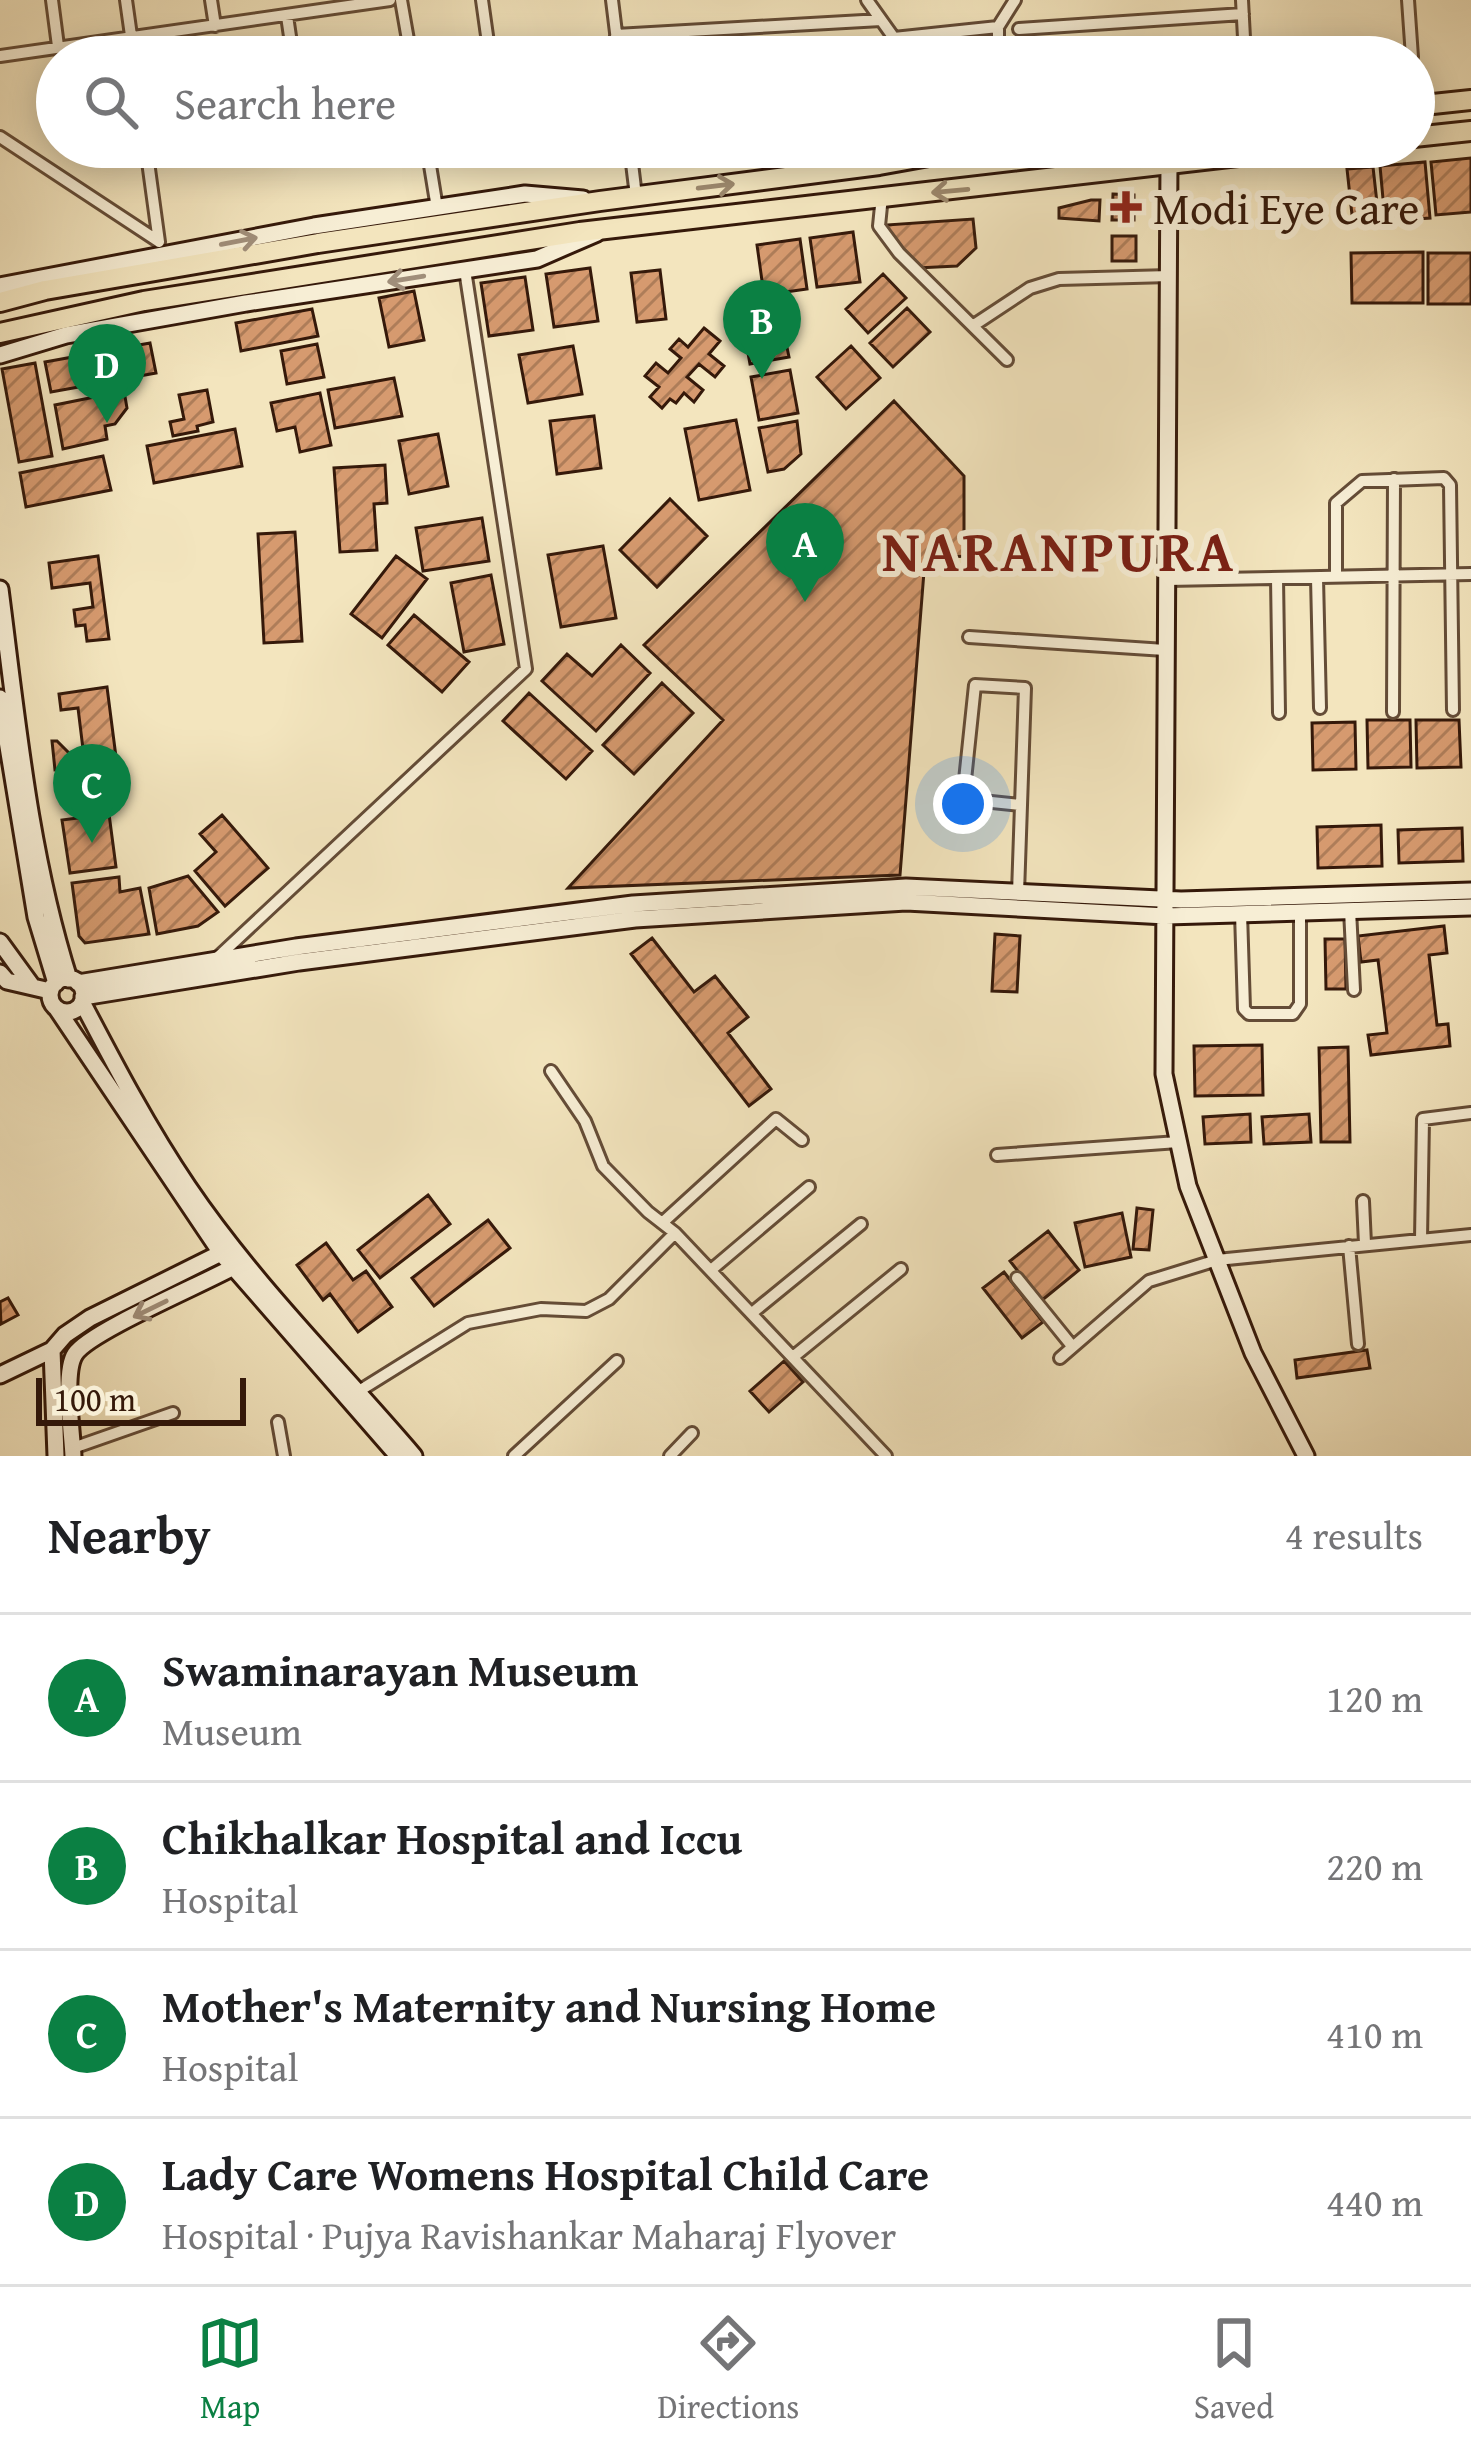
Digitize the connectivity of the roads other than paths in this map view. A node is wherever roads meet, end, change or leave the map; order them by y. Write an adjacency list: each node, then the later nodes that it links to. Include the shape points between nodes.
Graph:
1 (52, 0): 19 (street)
2 (126, 0): 20 (street)
3 (211, 0): 15 (street)
4 (391, 0): 11 (street)
5 (401, 0): 23 (street)
6 (482, 0): 24 (street)
7 (612, 0): 18 (street)
8 (867, 0): 14 (street)
9 (1015, 0): 16 (street)
10 (1408, 0): 28 (street)
11 (324, 4): 13 (street)
12 (1243, 7): 17 (street)
13 (287, 16): 15 (street); 22 (street)
14 (881, 20): 18 (street); 25 (street)
15 (215, 26): 21 (street)
16 (998, 27): 26 (street); 27 (street)
17 (1019, 29)
18 (616, 34)
19 (57, 36)
20 (131, 36)
21 (139, 36)
22 (290, 36)
23 (407, 36)
24 (487, 36)
25 (893, 36)
26 (913, 36)
27 (998, 36)
28 (1411, 36)
29 (36, 50): 30 (street)
30 (0, 56)
31 (1471, 100): 32 (main road)
32 (1435, 104)
33 (1471, 130): 34 (main road)
34 (1435, 134)
35 (0, 137): 36 (street)
36 (36, 162)
37 (46, 168): 49 (street)
38 (150, 168): 49 (street)
39 (430, 168): 47 (street)
40 (633, 168): 44 (street)
41 (811, 168): 44 (main road, one-way to 41)
42 (1119, 168): 45 (main road, one-way to 45)
43 (1169, 168): 51 (street)
44 (637, 196): 46 (main road)
45 (882, 196): 48 (main road); 54 (street, via 879,226)
46 (600, 201): 47 (street, via 526,194); 53 (main road)
47 (437, 208): 49 (street, one-way to 47)
48 (590, 232): 50 (street, via 537,259); 55 (main road, via 144,302)
49 (163, 248): 52 (street)
50 (465, 270): 56 (street, one-way to 56, via 66,335); 83 (street, via 526,669)
51 (1170, 275): 54 (street, via 1059,278); 65 (street)
52 (0, 286)
53 (0, 302)
54 (974, 326): 57 (street)
55 (0, 333)
56 (0, 355)
57 (1007, 360)
58 (1394, 479): 59 (street, via 1450,484); 61 (street); 62 (street, via 1362,481 1336,502)
59 (1452, 574): 60 (street); 61 (street); 71 (street)
60 (1471, 574)
61 (1392, 576): 62 (street); 72 (street)
62 (1336, 577): 64 (street)
63 (1277, 578): 64 (street); 65 (street); 73 (street)
64 (1317, 578): 70 (street)
65 (1167, 580): 68 (street)
66 (0, 589): 86 (street, via 48,914)
67 (969, 637): 68 (street)
68 (1165, 650): 78 (street)
69 (0, 698): 86 (street, via 36,917)
70 (1319, 708)
71 (1454, 710)
72 (1393, 712)
73 (1280, 713)
74 (1022, 805): 74 (street, via 1025,688 975,685 963,799); 76 (street)
75 (1471, 891): 78 (street)
76 (1018, 892): 78 (street); 83 (street, via 906,887 633,904)
77 (1471, 907): 79 (street)
78 (1164, 908): 81 (street); 86 (street, via 906,902 635,919); 92 (street, via 1164,1074)
79 (1350, 910): 80 (street); 87 (street)
80 (1300, 912): 81 (street); 81 (street, via 1300,1004 1293,1014 1244,1009)
81 (1241, 913)
82 (0, 942): 85 (street)
83 (215, 960): 86 (street)
84 (0, 973): 85 (street)
85 (32, 986): 86 (street)
86 (70, 989): 88 (street, via 51,1001); 88 (street, via 71,1012); 103 (street)
87 (1354, 990)
88 (57, 1009): 103 (street)
89 (551, 1070): 96 (street, via 603,1166)
90 (1471, 1113): 100 (street, via 1423,1119)
91 (802, 1140): 96 (street, via 776,1119)
92 (1178, 1142): 93 (street); 104 (street)
93 (997, 1156)
94 (809, 1187): 107 (street)
95 (1363, 1201): 101 (street)
96 (662, 1223): 98 (street)
97 (862, 1224): 109 (street)
98 (675, 1233): 107 (street); 118 (street, via 609,1299 586,1311 541,1309 468,1323)
99 (1471, 1234): 100 (street)
100 (1421, 1239): 101 (street)
101 (1365, 1244): 102 (street)
102 (1349, 1246): 104 (street); 110 (street)
103 (227, 1250): 105 (street); 112 (street, via 90,1318)
104 (1216, 1259): 111 (street, via 1149,1281); 129 (street)
105 (238, 1265): 113 (street, one-way to 113, via 99,1335); 118 (street)
106 (901, 1269): 114 (street)
107 (711, 1270): 109 (street)
108 (1017, 1278): 111 (street)
109 (752, 1313): 114 (street)
110 (1358, 1344)
111 (1072, 1346): 115 (street)
112 (52, 1350): 113 (street); 117 (street); 123 (street)
113 (74, 1356): 123 (street)
114 (793, 1357): 128 (street)
115 (1060, 1358)
116 (616, 1361): 126 (street)
117 (0, 1375)
118 (354, 1395): 122 (street)
119 (173, 1413): 123 (street)
120 (278, 1422): 124 (street)
121 (692, 1433): 127 (street)
122 (399, 1448): 125 (street)
123 (62, 1454)
124 (284, 1456)
125 (414, 1456)
126 (514, 1456)
127 (670, 1456)
128 (886, 1456)
129 (1306, 1456)

